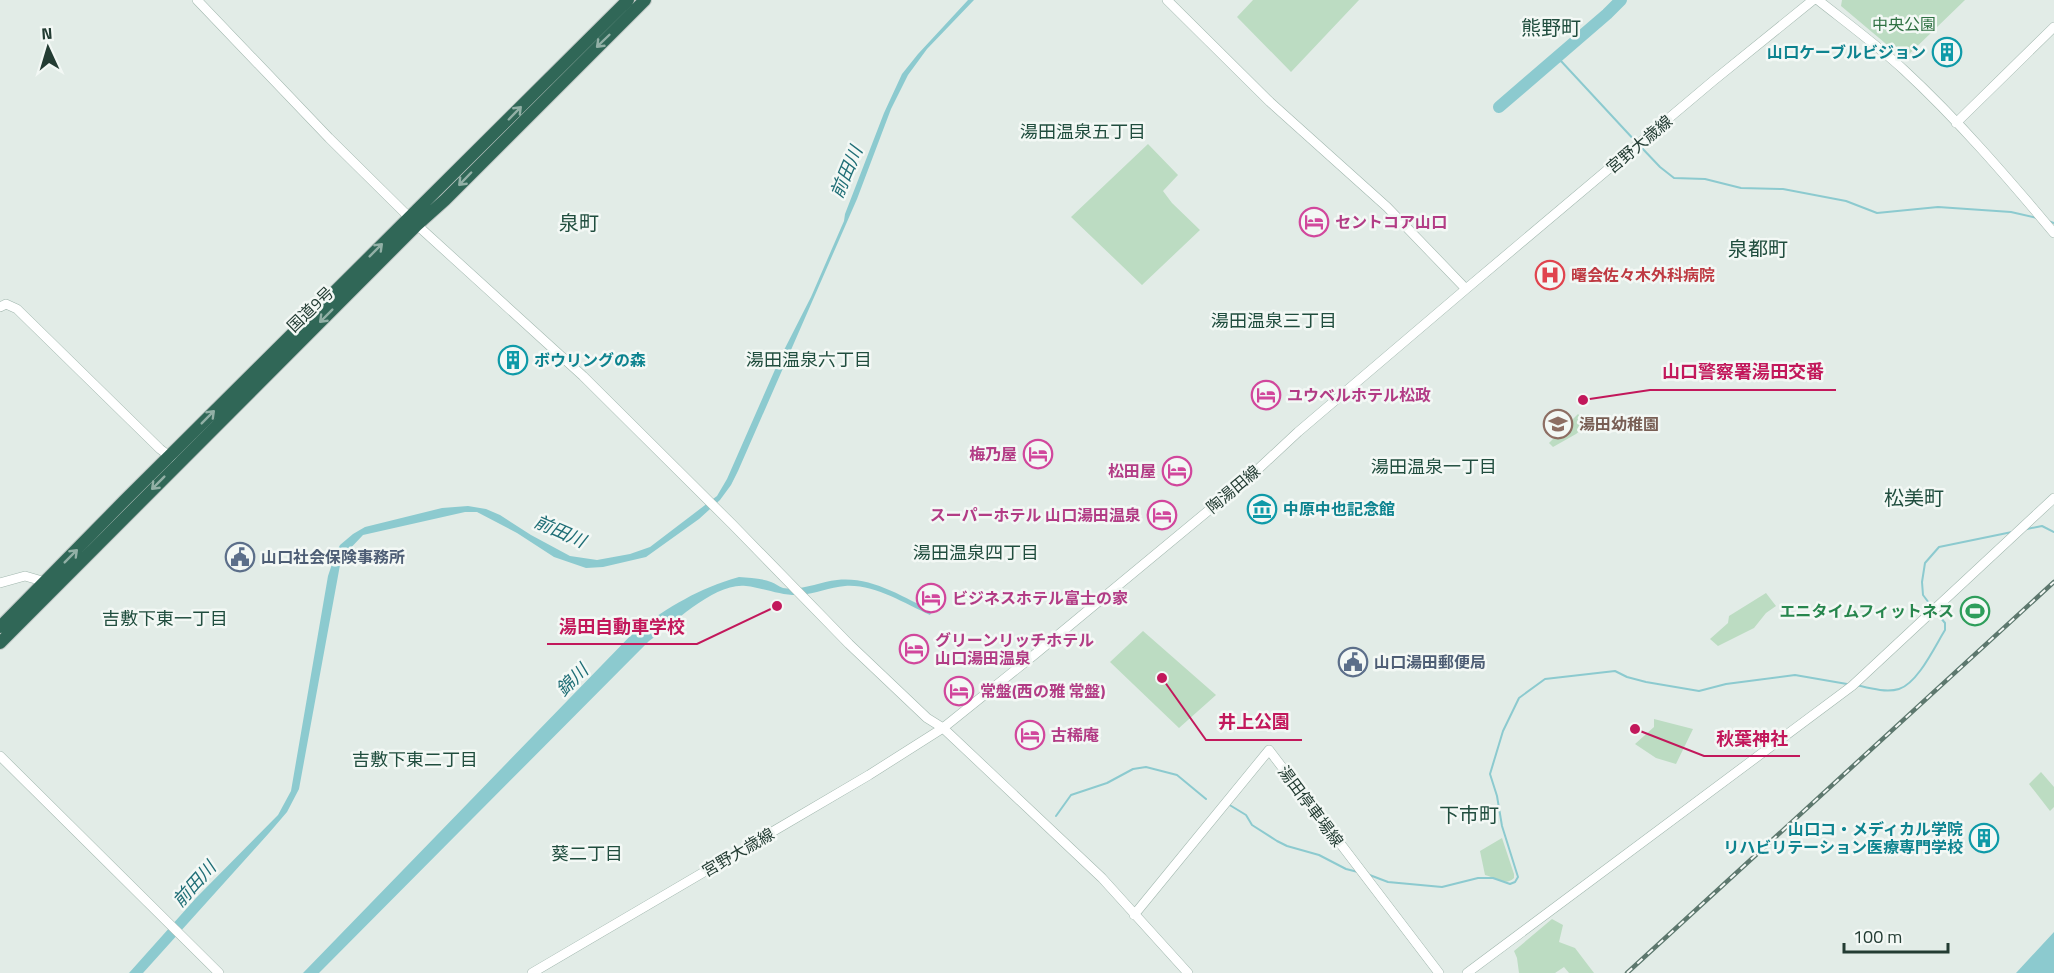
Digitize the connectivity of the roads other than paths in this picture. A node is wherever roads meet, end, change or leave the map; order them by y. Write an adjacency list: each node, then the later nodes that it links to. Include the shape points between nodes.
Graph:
1 (197, 0): 8 (main road)
2 (628, 0): 8 (highway, 国道9号, one-way to 2)
3 (645, 0): 8 (highway, 国道9号, one-way to 8, via 445,200)
4 (1167, 0): 10 (main road, via 1270,102 1387,207)
5 (1816, 0): 7 (main road, via 1903,68); 10 (main road, 宮野大歳線, via 1713,81)
6 (2054, 27): 7 (main road)
7 (1956, 123): 9 (main road)
8 (414, 221): 12 (highway, 国道9号); 18 (main road, via 584,376 849,645 927,718)
9 (2054, 233)
10 (1466, 290): 18 (main road, 陶湯田線, via 1255,472)
11 (0, 307): 12 (main road, via 6,304 17,309)
12 (174, 460): 15 (highway, 国道9号)
13 (2054, 498): 25 (main road, via 1852,686)
14 (0, 583): 15 (main road, via 25,576)
15 (51, 584): 16 (highway, 国道9号); 17 (highway, 国道9号)
16 (0, 627)
17 (0, 643)
18 (943, 728): 20 (main road, via 1102,878); 22 (main road, 宮野大歳線)
19 (0, 756): 21 (main road)
20 (1134, 915): 23 (main road); 24 (main road, 湯田停車場線, via 1269,750)
21 (219, 973)
22 (532, 973)
23 (1188, 973)
24 (1439, 973)
25 (1467, 973)

